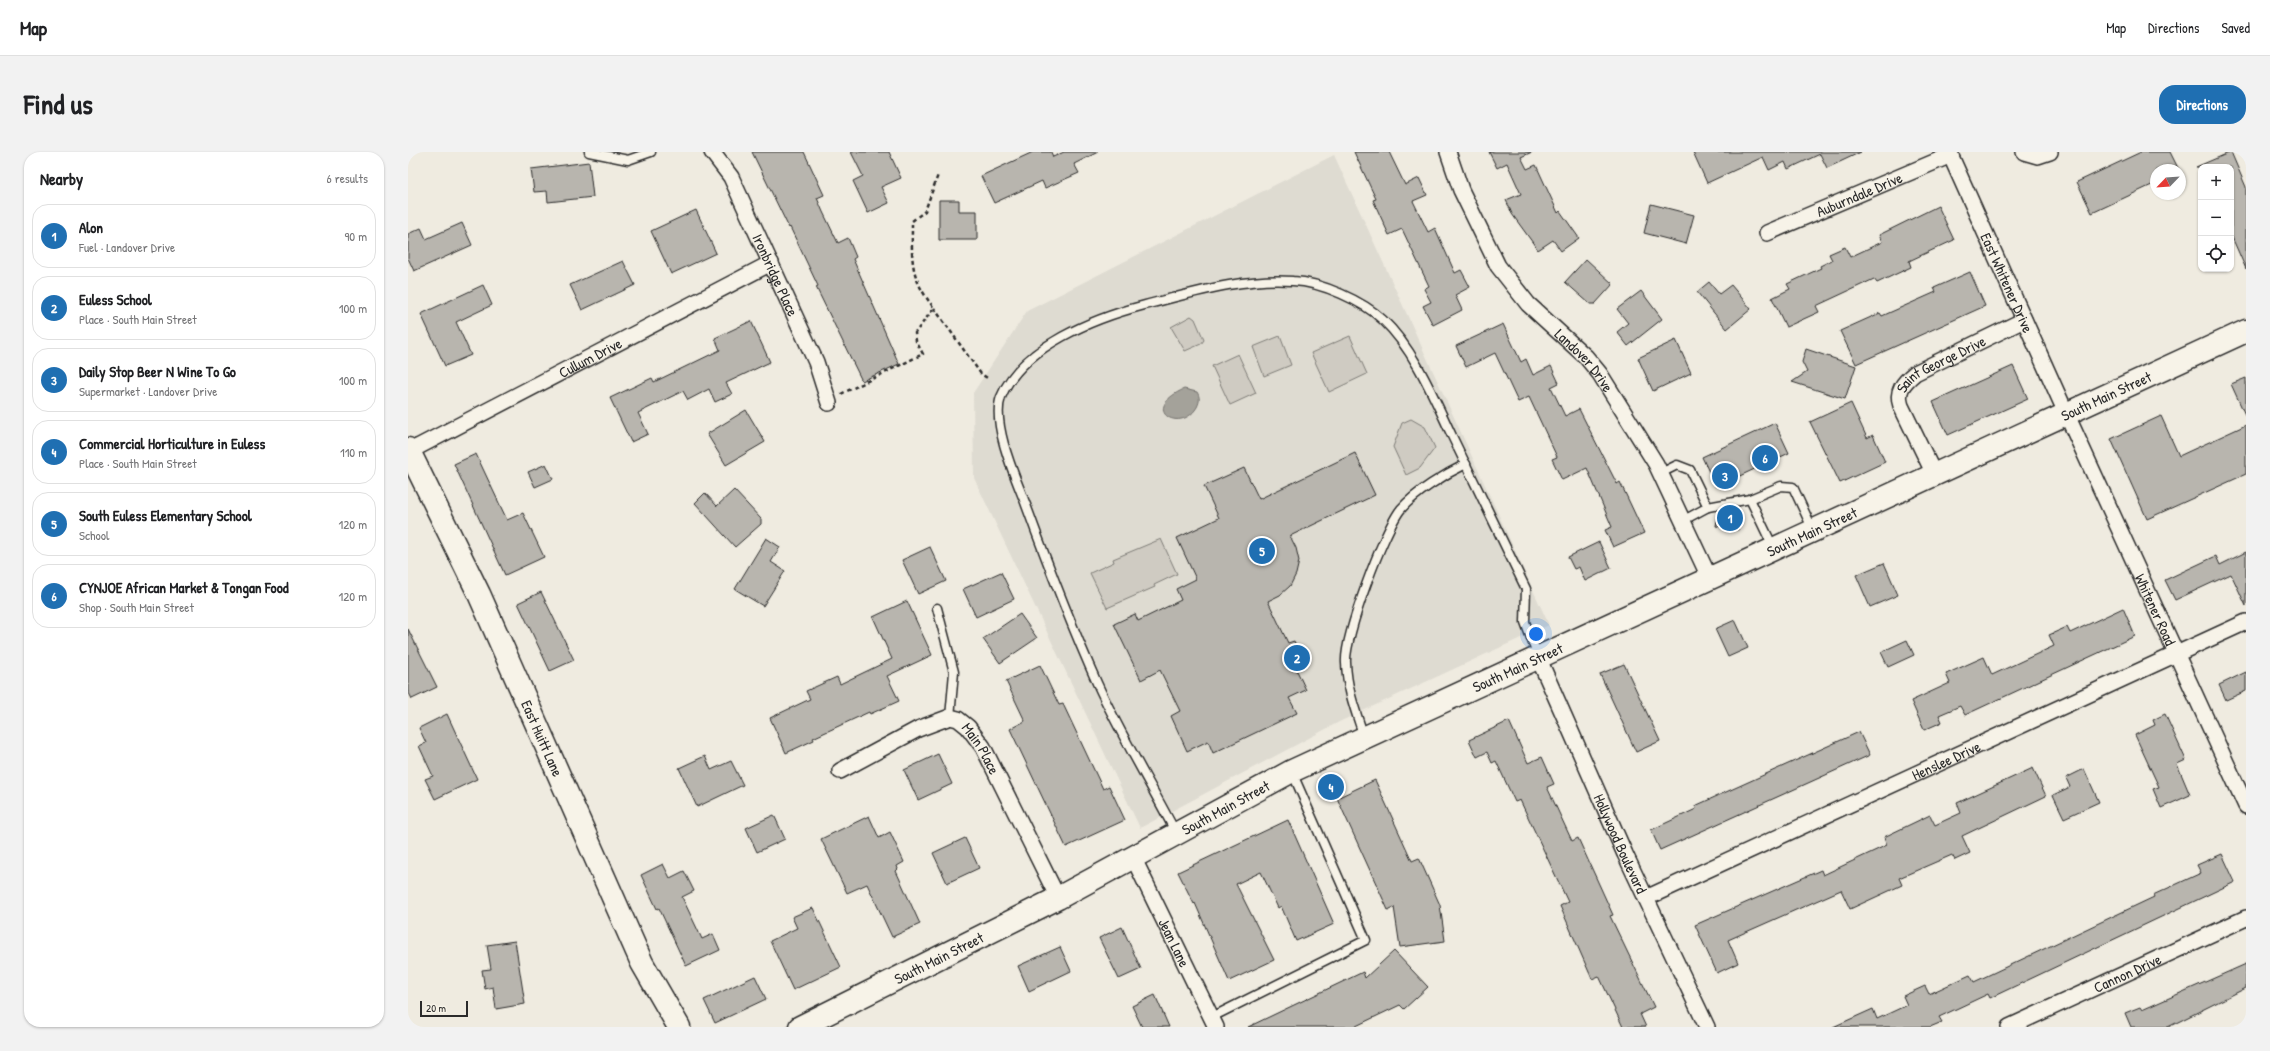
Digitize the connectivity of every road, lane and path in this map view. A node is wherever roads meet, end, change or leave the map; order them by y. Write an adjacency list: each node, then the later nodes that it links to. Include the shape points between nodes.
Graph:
1 (589, 152): 2 (lane, via 628,160)
2 (651, 152)
3 (712, 152): 10 (street, Ironbridge Place, via 731,176)
4 (1448, 152): 19 (street, Landover Drive, via 1461,190 1498,266 1528,304 1586,357 1600,374)
5 (2024, 152): 6 (street, via 2038,156)
6 (2050, 152)
7 (1950, 154): 9 (street, Auburndale Drive); 12 (street, East Whitener Drive)
8 (938, 175): 11 (path, via 925,211 912,221 915,279)
9 (1766, 233)
10 (771, 263): 15 (street, Ironbridge Place); 17 (street, Cullum Drive)
11 (934, 308): 14 (path, via 981,374); 15 (path, via 915,333 923,354)
12 (2024, 320): 16 (street, East Whitener Drive); 20 (street, Saint George Drive, via 1915,373 1901,386 1901,406)
13 (2246, 331): 16 (street, South Main Street)
14 (989, 379)
15 (835, 399)
16 (2066, 413): 20 (street, South Main Street); 29 (street, Whitener Road)
17 (408, 451): 42 (street, East Huitt Lane, via 479,594 642,963)
18 (1466, 464): 30 (lane, via 1526,589 1525,622); 32 (lane, via 1443,475 1402,509 1389,528 1350,632 1346,662 1350,696); 36 (lane, via 1429,388 1400,340 1384,320 1367,307 1320,286 1293,280 1233,284 1128,310 1084,326 1042,349 1026,362 1002,393 999,402 1001,431 1010,461 1050,570 1097,684)
19 (1661, 473): 22 (lane, via 1677,465 1690,470); 23 (street, Landover Drive)
20 (1934, 474): 24 (street, South Main Street)
21 (1750, 499): 22 (lane); 24 (lane, via 1781,486 1793,486); 25 (lane)
22 (1708, 507): 23 (lane)
23 (1684, 520): 26 (street, Landover Drive)
24 (1813, 531): 25 (street, South Main Street)
25 (1774, 549): 26 (street, South Main Street)
26 (1710, 579): 30 (street, South Main Street)
27 (937, 608): 31 (lane, via 954,672)
28 (2246, 622): 29 (street, Henslee Drive)
29 (2176, 654): 35 (street, Whitener Road); 39 (street, Henslee Drive)
30 (1538, 657): 32 (street, South Main Street); 39 (street, Hollywood Boulevard)
31 (950, 717): 33 (street, Main Place, via 918,729); 38 (street, Main Place, via 958,719 968,728 983,747)
32 (1364, 737): 34 (street, South Main Street)
33 (840, 771)
34 (1292, 771): 36 (street, South Main Street); 41 (lane, via 1366,940)
35 (2246, 806)
36 (1176, 834): 37 (street, South Main Street)
37 (1133, 857): 38 (street, South Main Street); 41 (street, Jean Lane)
38 (1058, 898): 43 (street, South Main Street)
39 (1646, 898): 44 (street, Hollywood Boulevard)
40 (2246, 918): 45 (street, Cannon Drive)
41 (1214, 1022)
42 (679, 1027)
43 (800, 1027)
44 (1708, 1027)
45 (2009, 1027)

